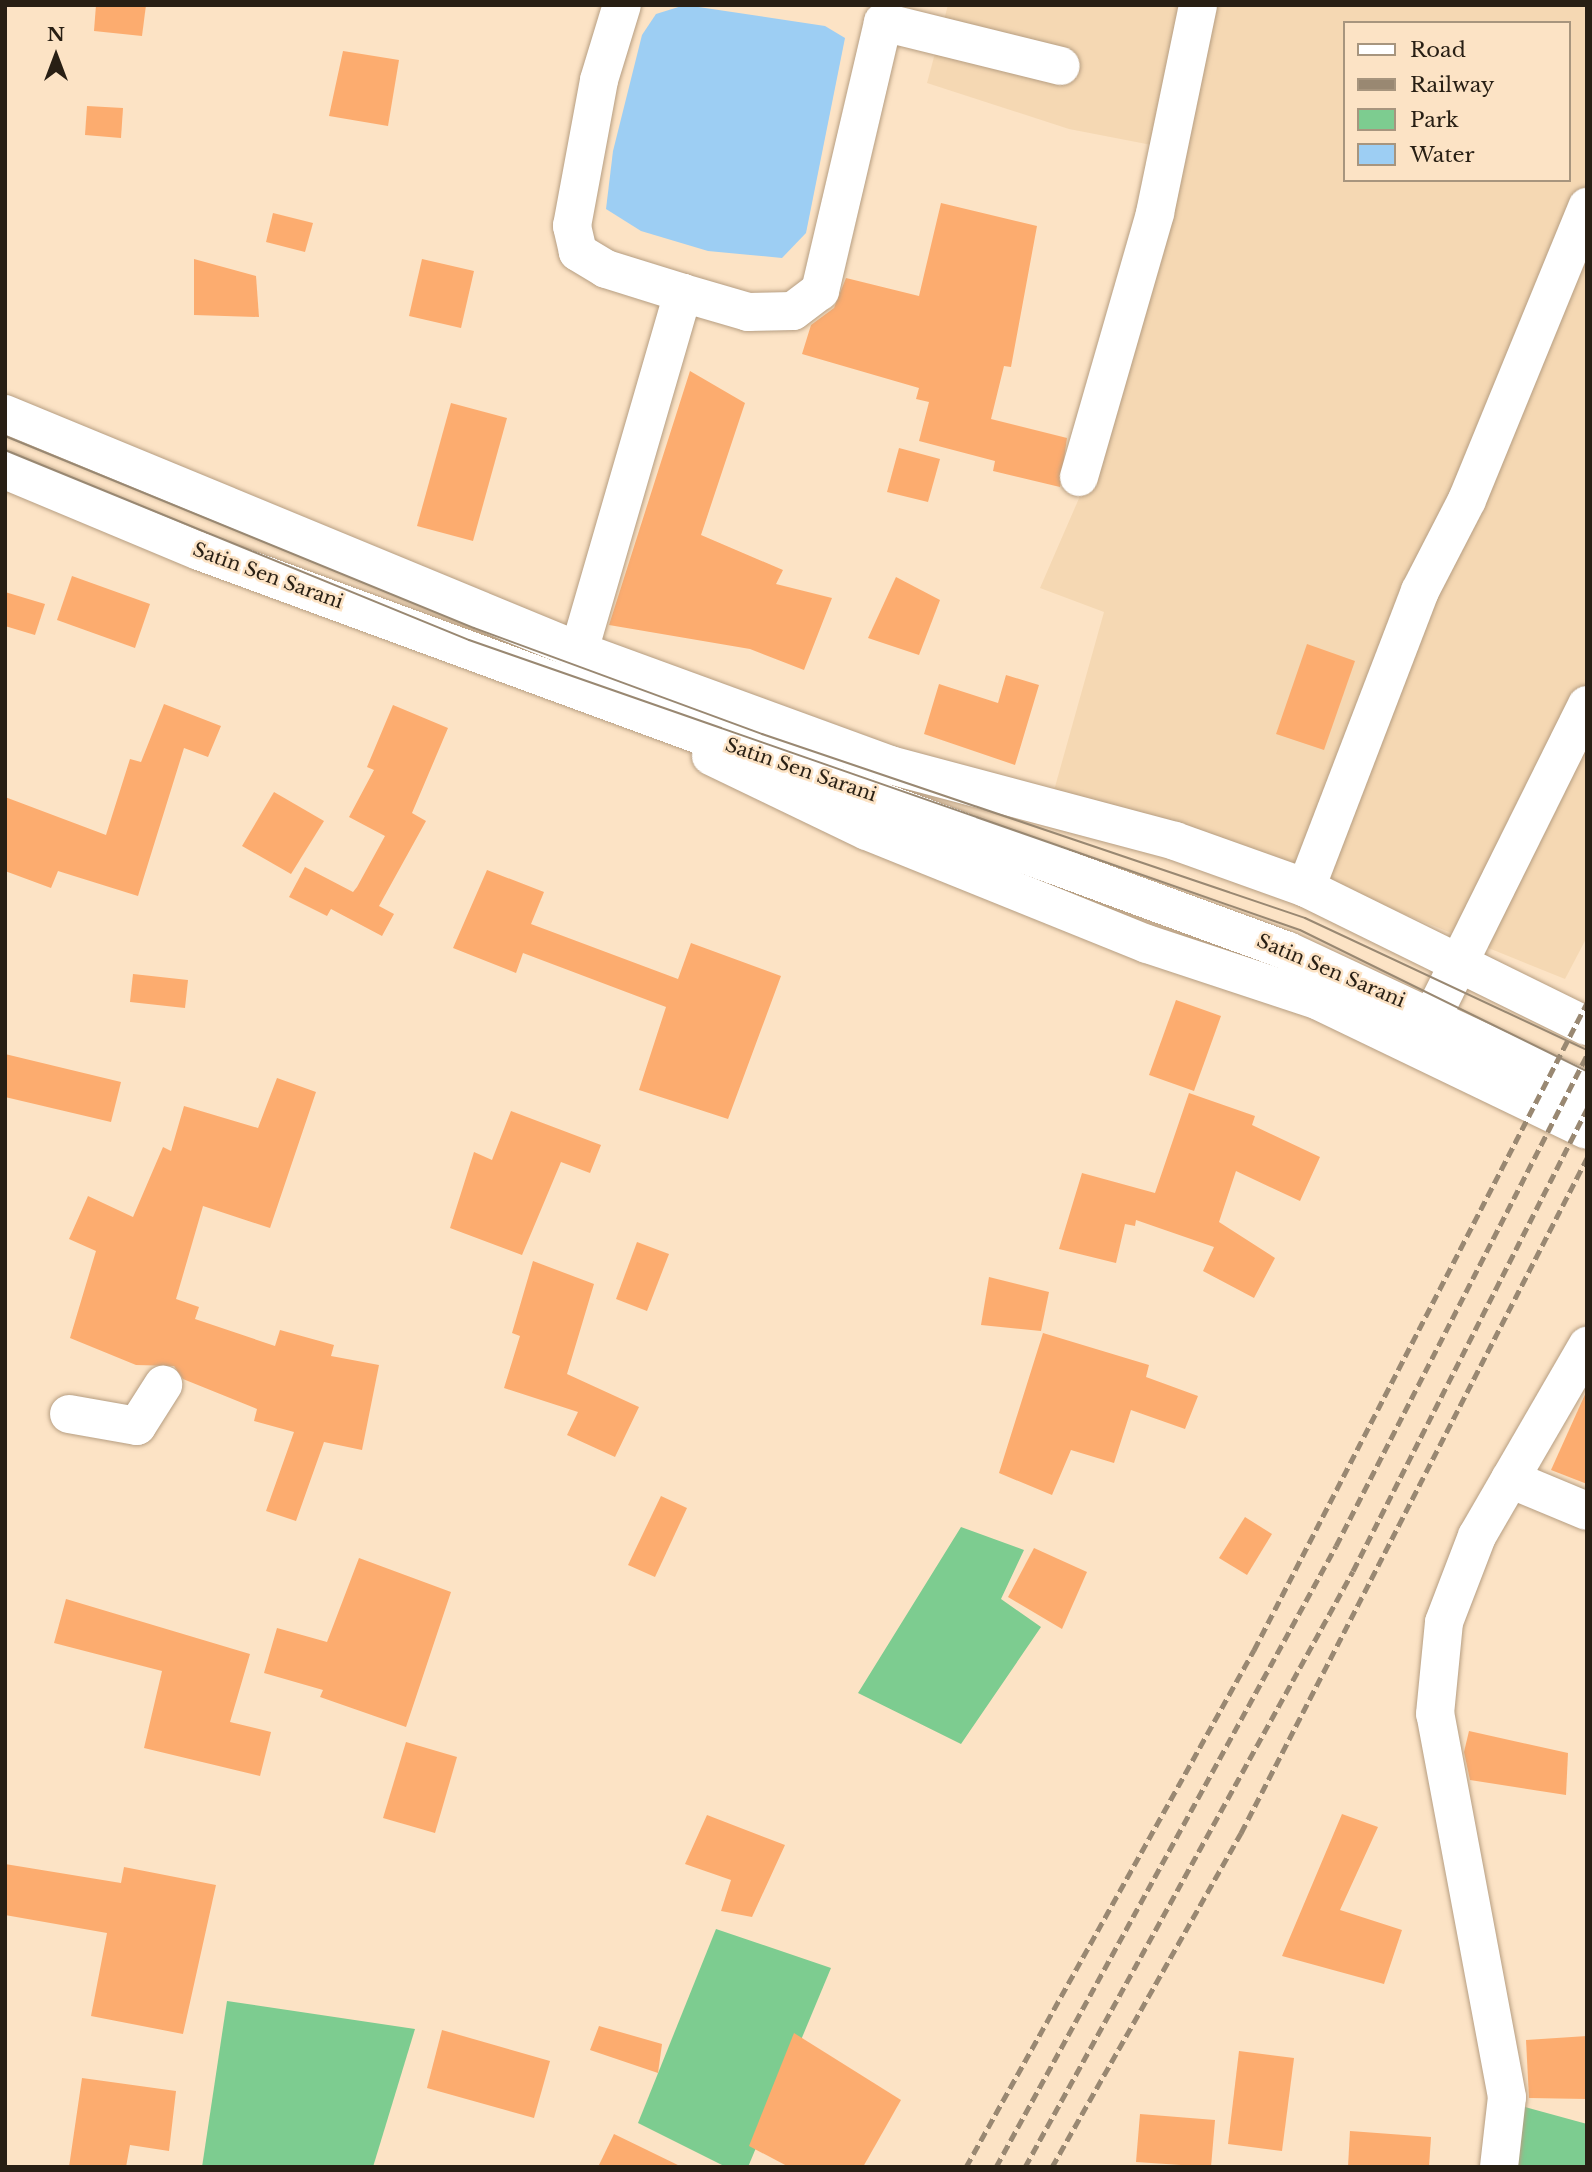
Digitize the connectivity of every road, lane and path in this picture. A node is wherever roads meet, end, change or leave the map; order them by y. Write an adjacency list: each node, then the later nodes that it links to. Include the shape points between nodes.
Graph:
1 (622, 5): 5 (street, via 599,80 572,226 578,252 606,269)
2 (1198, 5): 8 (street, via 1155,213)
3 (1061, 66): 5 (street, via 883,22 820,291 793,311 748,312)
4 (1587, 207): 12 (street, via 1467,499 1420,591)
5 (683, 293): 9 (street)
6 (5, 414): 9 (street, Satin Sen Sarani)
7 (5, 470): 11 (street, Satin Sen Sarani, via 199,551)
8 (1079, 477)
9 (579, 651): 12 (street, Satin Sen Sarani, via 890,765 1175,841)
10 (1587, 705): 13 (street)
11 (681, 728): 14 (street, Satin Sen Sarani, via 1288,951); 17 (street, via 692,749 867,831 1147,944 1319,1001)
12 (1306, 888): 13 (street, Satin Sen Sarani)
13 (1460, 961): 14 (street); 15 (street, Satin Sen Sarani)
14 (1433, 1015): 16 (street, Satin Sen Sarani)
15 (1587, 1026)
16 (1587, 1091)
17 (1587, 1130)
18 (1587, 1346): 21 (street)
19 (163, 1385): 20 (street, via 137,1426)
20 (69, 1414)
21 (1510, 1479): 22 (street); 23 (street, via 1477,1536 1444,1622 1435,1714 1507,2097)
22 (1587, 1511)
23 (1499, 2167)

